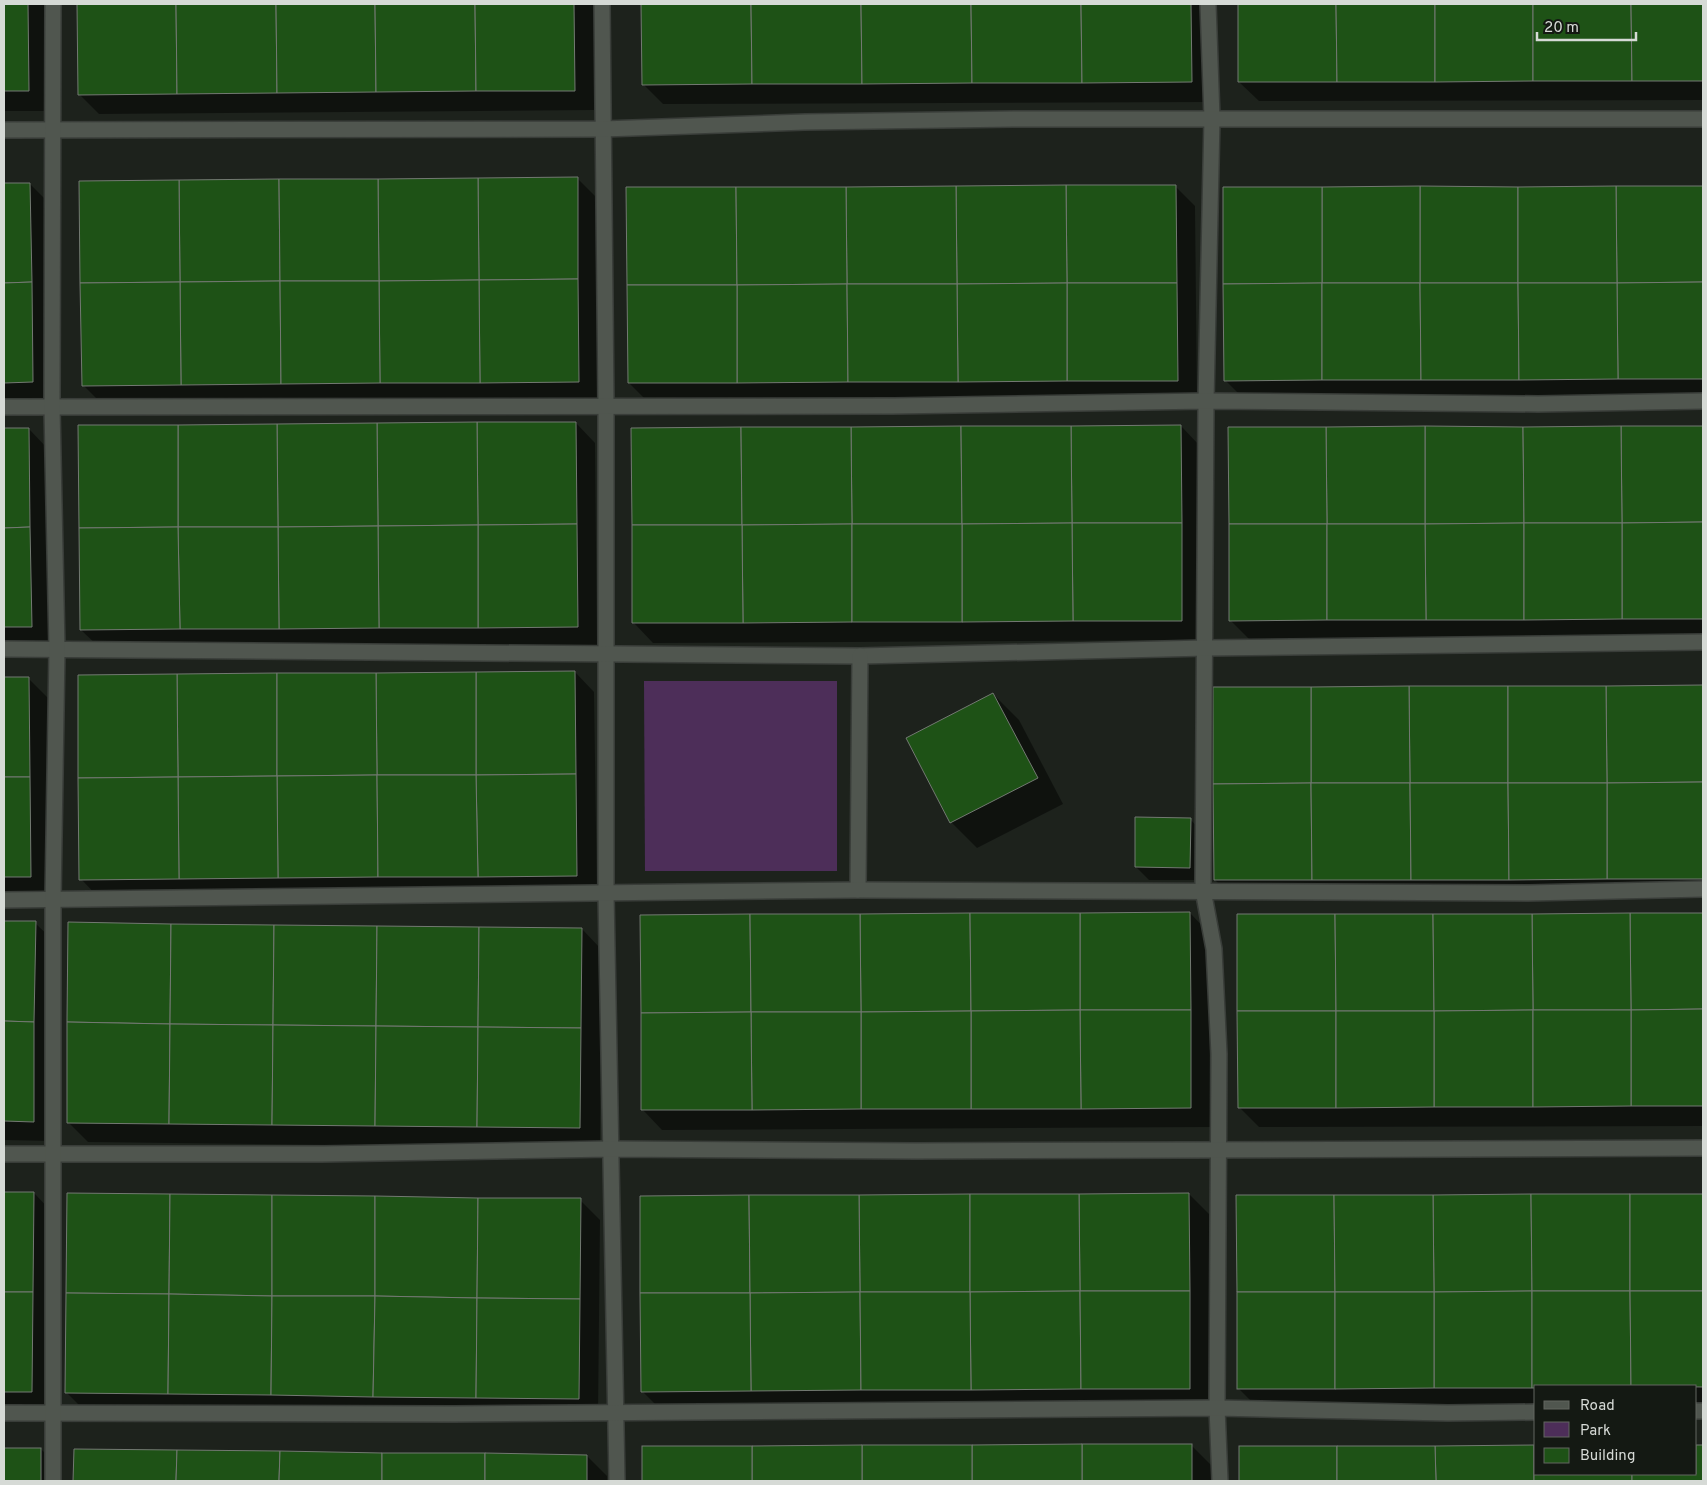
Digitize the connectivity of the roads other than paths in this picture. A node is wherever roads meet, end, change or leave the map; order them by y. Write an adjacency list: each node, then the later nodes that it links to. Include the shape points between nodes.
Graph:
1 (53, 4): 6 (street)
2 (602, 4): 7 (street)
3 (1208, 4): 4 (street)
4 (1212, 118): 5 (street); 7 (street, via 825,122); 9 (street)
5 (1703, 119)
6 (53, 129): 7 (street); 8 (street); 13 (street)
7 (603, 129): 11 (street)
8 (4, 130)
9 (1206, 401): 10 (street, via 1528,404); 11 (street, via 894,406); 15 (street)
10 (1703, 401)
11 (606, 405): 13 (street); 18 (street)
12 (4, 407): 13 (street)
13 (52, 408): 17 (street)
14 (1703, 642): 15 (street)
15 (1206, 648): 19 (street); 21 (street)
16 (4, 649): 17 (street)
17 (56, 649): 18 (street); 25 (street)
18 (605, 653): 19 (street); 23 (street)
19 (860, 656): 20 (street)
20 (858, 890): 21 (street); 23 (street)
21 (1203, 890): 22 (street, via 1529,893); 28 (street, via 1214,949 1219,1054)
22 (1703, 890)
23 (606, 894): 25 (street); 27 (street)
24 (4, 900): 25 (street)
25 (52, 900): 30 (street)
26 (1703, 1148): 28 (street)
27 (610, 1149): 28 (street); 30 (street); 33 (street)
28 (1218, 1149): 31 (street)
29 (4, 1154): 30 (street)
30 (51, 1154): 32 (street)
31 (1217, 1408): 33 (street); 34 (street); 38 (street)
32 (53, 1412): 33 (street, via 256,1415); 35 (street); 36 (street)
33 (616, 1412): 37 (street)
34 (1534, 1412)
35 (4, 1413)
36 (53, 1481)
37 (617, 1481)
38 (1220, 1481)

